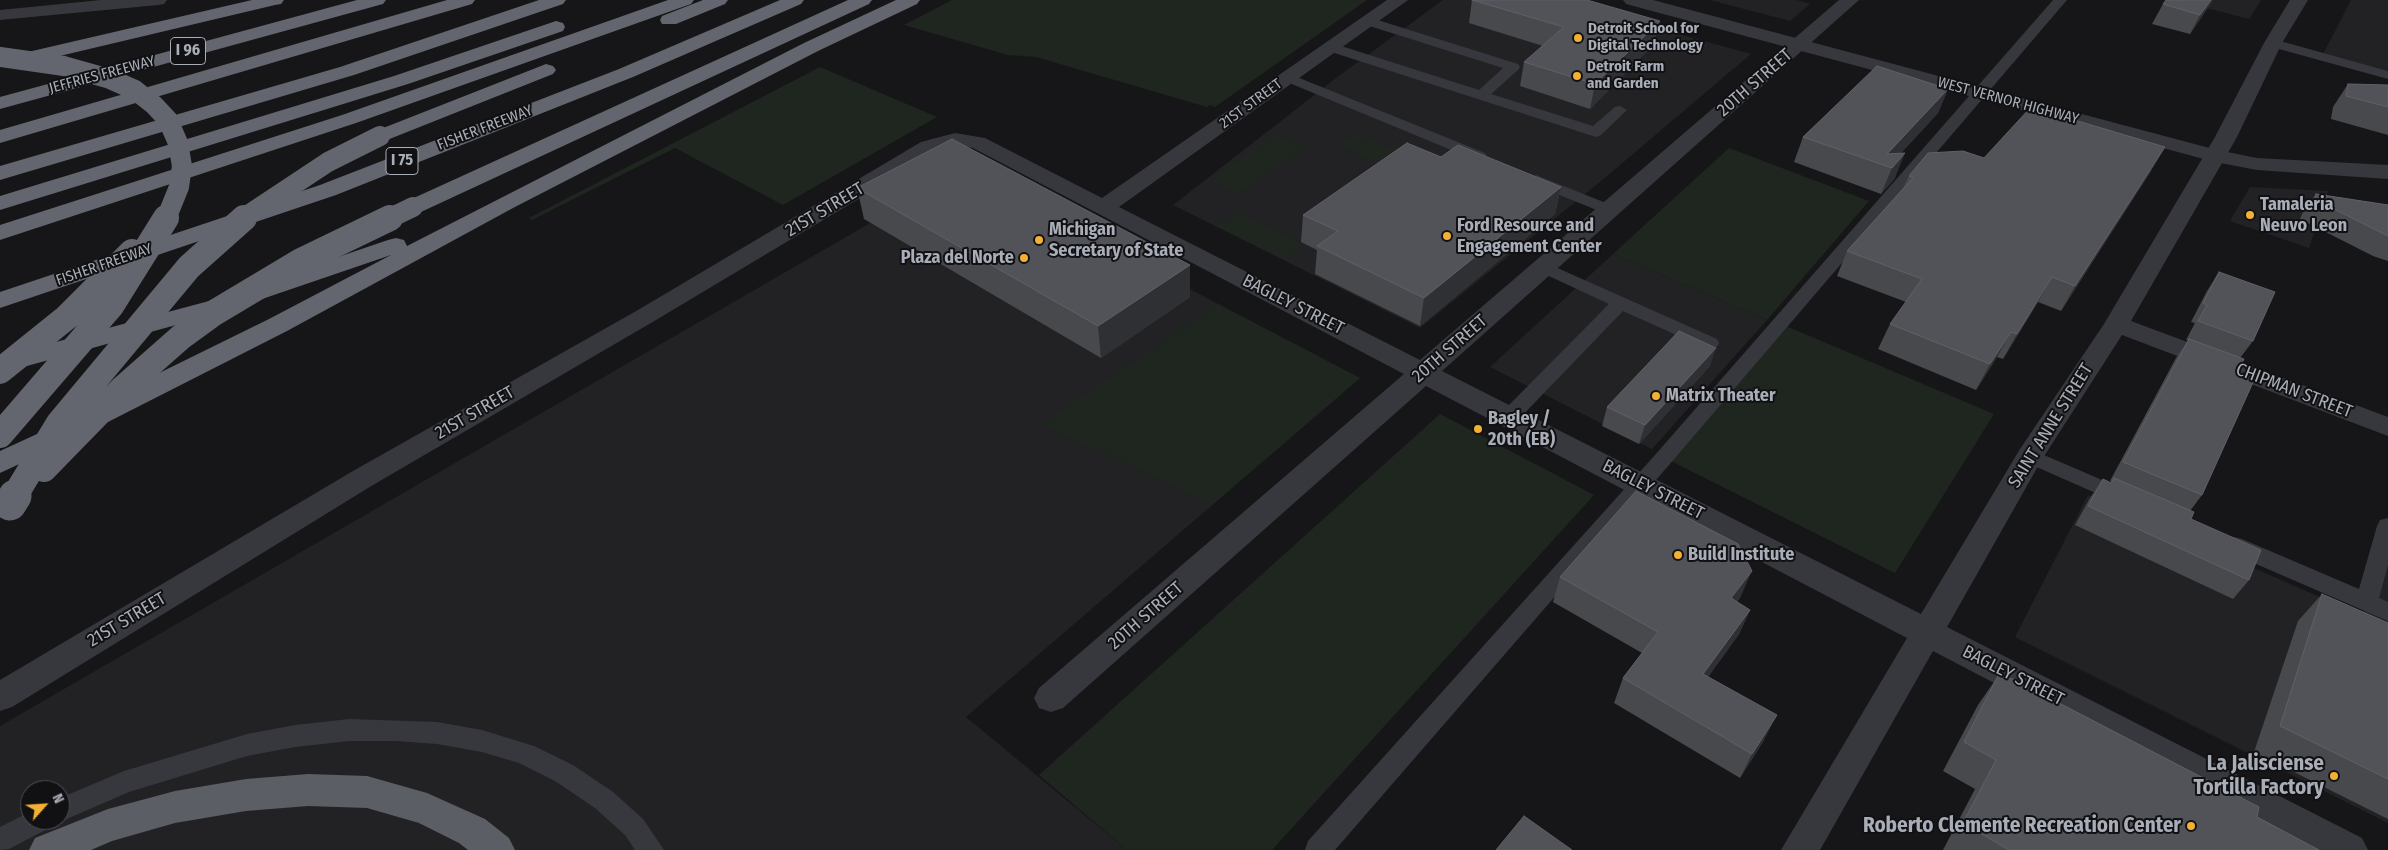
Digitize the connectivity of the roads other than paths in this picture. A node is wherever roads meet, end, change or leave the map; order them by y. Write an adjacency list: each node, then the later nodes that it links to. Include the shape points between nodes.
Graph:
1 (98, 0): 18 (street)
2 (158, 0): 18 (street)
3 (276, 0): 25 (highway)
4 (377, 0): 30 (highway, JEFFRIES FREEWAY / I 96)
5 (466, 0): 32 (highway)
6 (557, 0): 37 (highway, via 347,70)
7 (635, 0): 39 (highway, via 401,80)
8 (685, 0): 44 (highway, via 350,119)
9 (719, 0): 60 (highway, bridge, via 380,136 328,162 283,190 238,223 195,261 59,423)
10 (794, 0): 46 (highway, FISHER FREEWAY / I 75, via 626,73 328,190)
11 (863, 0): 60 (highway, bridge, via 300,261 214,313 182,337 122,389)
12 (911, 0): 40 (highway, via 811,46)
13 (1399, 0): 20 (street, 21ST STREET)
14 (1632, 0): 22 (street, WEST VERNOR HIGHWAY)
15 (1850, 0): 22 (street, 20TH STREET)
16 (2060, 0): 28 (lane)
17 (2299, 0): 21 (street, SAINT ANNE STREET)
18 (72, 8): 19 (street)
19 (0, 15)
20 (1368, 21): 23 (street, 21ST STREET); 29 (lane, via 1512,67)
21 (2273, 43): 26 (lane); 34 (street, SAINT ANNE STREET)
22 (1799, 44): 28 (street, WEST VERNOR HIGHWAY); 42 (street, 20TH STREET)
23 (1330, 47): 27 (street, 21ST STREET); 29 (lane)
24 (0, 57): 43 (highway, bridge, via 64,66 110,79 135,90 154,105 168,120 178,143 182,166 179,187)
25 (0, 64)
26 (2388, 74)
27 (1287, 78): 35 (lane); 41 (street, 21ST STREET)
28 (1979, 93): 34 (street, WEST VERNOR HIGHWAY); 58 (lane)
29 (1481, 95): 31 (lane, via 1596,132)
30 (0, 102)
31 (1620, 110)
32 (0, 138)
33 (955, 139): 41 (street, BAGLEY STREET, via 978,142); 66 (street, 21ST STREET, via 929,148 648,315 363,478)
34 (2215, 156): 36 (street, WEST VERNOR HIGHWAY, via 2256,164); 48 (street, SAINT ANNE STREET)
35 (1489, 160)
36 (2388, 172)
37 (0, 173)
38 (1526, 176): 42 (lane)
39 (0, 203)
40 (505, 203): 50 (highway, via 370,256 218,306); 57 (highway, via 278,325)
41 (1103, 208): 52 (street, BAGLEY STREET)
42 (1610, 210): 45 (street, 20TH STREET)
43 (168, 215): 51 (highway, bridge, via 67,317); 55 (highway, bridge, via 110,306)
44 (0, 233)
45 (1544, 267): 47 (lane); 52 (street, 20TH STREET)
46 (0, 300)
47 (1622, 303): 49 (lane); 53 (lane)
48 (2116, 324): 54 (street, CHIPMAN STREET); 56 (street, SAINT ANNE STREET)
49 (1710, 343)
50 (0, 365)
51 (0, 371)
52 (1424, 372): 53 (street, BAGLEY STREET); 67 (street, 20TH STREET)
53 (1510, 416): 58 (street, BAGLEY STREET)
54 (2388, 427)
55 (0, 435)
56 (2030, 456): 59 (lane); 65 (street, SAINT ANNE STREET)
57 (0, 463)
58 (1641, 484): 65 (street, BAGLEY STREET); 74 (lane)
59 (2142, 505)
60 (4, 512)
61 (2388, 526): 63 (lane)
62 (2214, 536): 63 (lane)
63 (2366, 603): 64 (lane)
64 (2388, 612)
65 (1927, 632): 75 (street, SAINT ANNE STREET); 76 (street, BAGLEY STREET)
66 (0, 697)
67 (1051, 698)
68 (70, 806): 73 (lane, via 124,782 247,745 340,731 437,733 482,741 525,754 564,773 604,800 634,827)
69 (20, 830): 70 (lane)
70 (0, 840)
71 (48, 850): 72 (highway, via 108,826 175,807 246,795 308,790 367,792 427,809 472,831)
72 (496, 850)
73 (651, 850)
74 (1318, 850)
75 (1800, 850)
76 (2350, 850)

